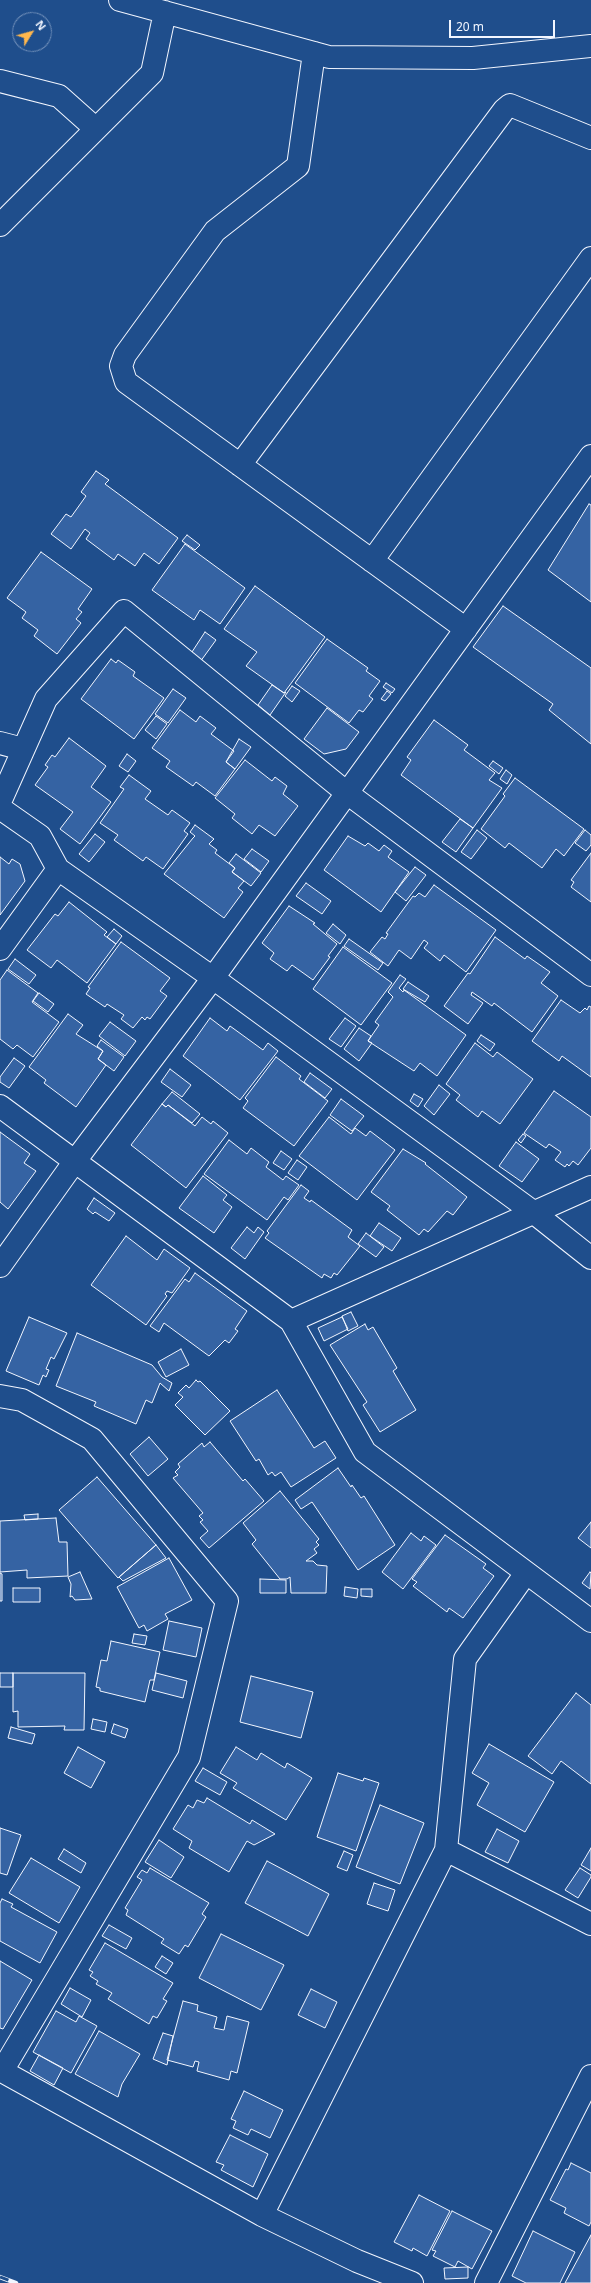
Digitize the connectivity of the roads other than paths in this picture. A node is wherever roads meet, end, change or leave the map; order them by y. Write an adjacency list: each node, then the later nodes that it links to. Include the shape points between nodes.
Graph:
1 (120, 0): 2 (street)
2 (165, 12): 4 (street); 6 (street, via 152,73)
3 (591, 46): 4 (street, via 474,58 329,57)
4 (314, 53): 11 (street, via 298,166 215,232 126,355 121,366 126,382)
5 (0, 81): 6 (street, via 59,96)
6 (96, 129): 8 (street)
7 (591, 138): 11 (street, via 510,105 504,110)
8 (0, 225)
9 (591, 258): 12 (street)
10 (591, 456): 13 (street)
11 (240, 465): 12 (street)
12 (372, 561): 13 (street)
13 (466, 629): 16 (street)
14 (0, 743): 15 (street)
15 (23, 749): 16 (street, via 46,699 124,611); 17 (street)
16 (347, 793): 21 (street); 22 (street)
17 (0, 802)
18 (0, 808): 19 (street, via 40,836)
19 (58, 869): 20 (street); 22 (street)
20 (0, 949)
21 (591, 975)
22 (213, 978): 24 (street); 26 (street)
23 (0, 1106): 24 (street)
24 (75, 1161): 28 (street); 29 (street)
25 (591, 1187): 26 (street)
26 (533, 1212): 27 (street); 29 (street)
27 (591, 1258)
28 (0, 1266)
29 (291, 1321): 31 (street, via 365,1452)
30 (0, 1396): 35 (street, via 22,1400 92,1439 227,1602 189,1757)
31 (526, 1573): 32 (street); 33 (street, via 465,1659)
32 (591, 1621)
33 (446, 1850): 34 (street); 37 (street)
34 (591, 1924)
35 (1, 2071): 37 (street)
36 (591, 2076): 39 (street)
37 (262, 2215): 38 (street, via 357,2261)
38 (412, 2283)
39 (486, 2283)

